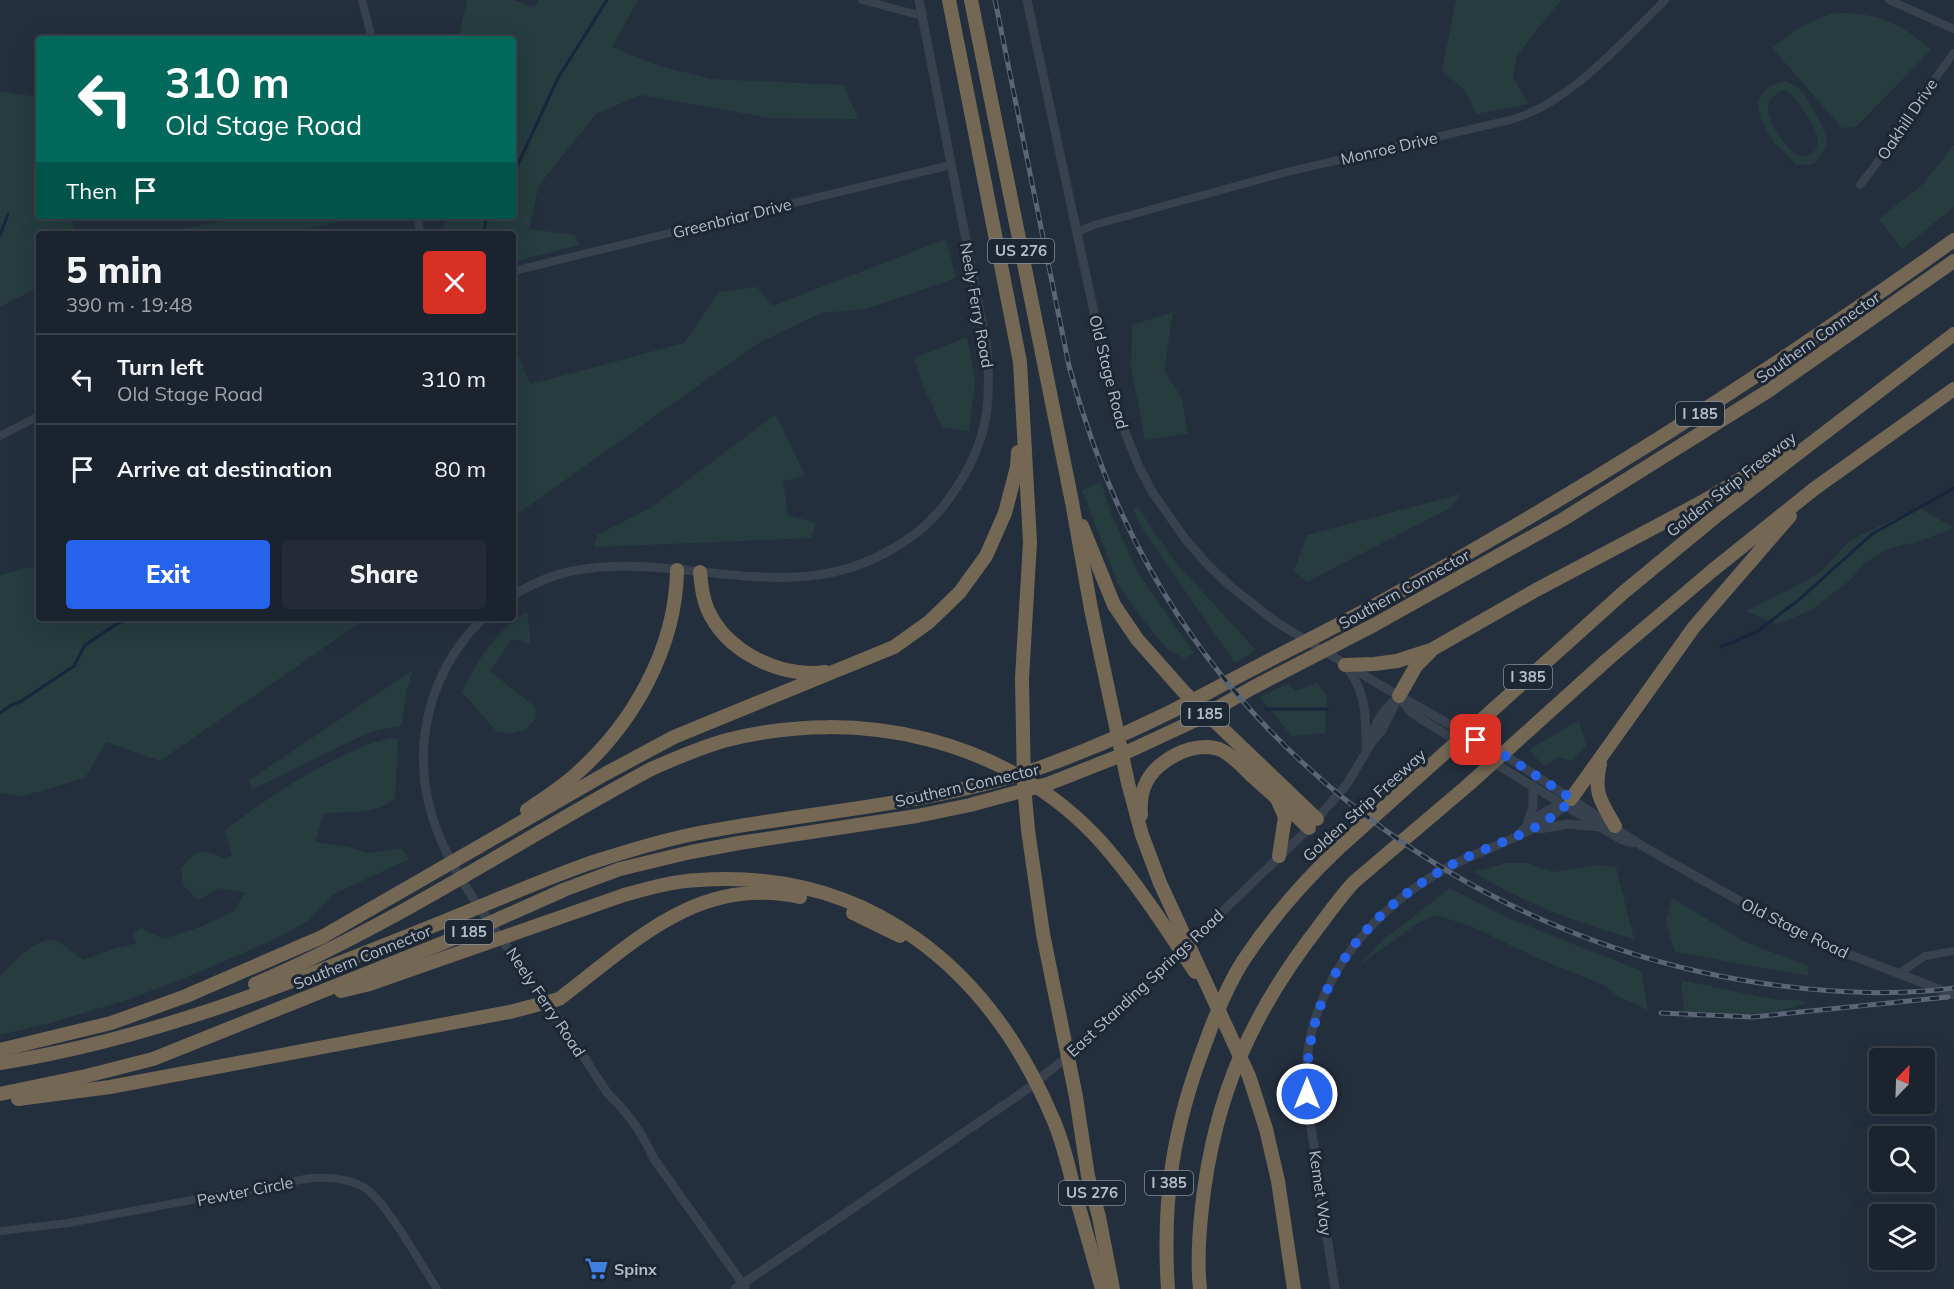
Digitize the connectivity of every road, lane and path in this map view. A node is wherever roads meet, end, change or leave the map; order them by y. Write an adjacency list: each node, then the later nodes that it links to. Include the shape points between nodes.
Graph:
1 (362, 0): 11 (street)
2 (862, 0): 9 (street)
3 (919, 0): 9 (street, Neely Ferry Road)
4 (949, 0): 21 (highway, US 276, via 1020,362)
5 (971, 0): 26 (highway, US 276)
6 (1027, 0): 15 (street, Old Stage Road)
7 (1665, 0): 15 (street, Monroe Drive, via 1558,99 1528,114 1287,172)
8 (1889, 0): 10 (street)
9 (922, 16): 13 (street, Neely Ferry Road)
10 (1954, 29)
11 (371, 36)
12 (1954, 53): 14 (street, Oakhill Drive)
13 (951, 165): 18 (street, Greenbriar Drive); 28 (street, Neely Ferry Road, via 990,378 987,414 965,475 946,504 924,527 898,546 856,567 825,575 776,579)
14 (1860, 185)
15 (1077, 232): 33 (street, Old Stage Road, via 1119,417 1139,467 1163,508 1186,540 1230,586 1276,622)
16 (1954, 240): 54 (highway, Southern Connector / I 185, via 1792,354 1663,438 1340,626 1127,734 998,781 942,794 687,835 637,848 244,998)
17 (1954, 261): 53 (highway, Southern Connector / I 185, via 1726,418 1562,520 1196,720 1114,758 1048,784 949,810 739,843 620,869)
18 (516, 270)
19 (1954, 334): 23 (highway, Golden Strip Freeway / I 385)
20 (1954, 389): 25 (highway, I 385)
21 (1021, 392): 32 (highway, via 1017,467 1005,513 986,556 960,592 929,622 894,646); 63 (highway, US 276, via 1030,543 1022,678 1028,830 1043,934)
22 (36, 418): 24 (street)
23 (1840, 420): 31 (highway, via 1702,502); 64 (highway, Golden Strip Freeway / I 385, via 1664,558 1508,694 1296,891 1242,962 1215,1016 1192,1079 1177,1132 1168,1190)
24 (0, 436)
25 (1814, 489): 37 (highway, via 1694,627); 65 (highway, I 385, via 1653,620 1337,900 1263,1006 1228,1087 1206,1177 1200,1230)
26 (1072, 502): 41 (highway, via 1114,605 1137,639); 44 (highway, US 276, via 1093,621)
27 (677, 570): 28 (street, Neely Ferry Road); 29 (street, Neely Ferry Road, via 604,566 571,571); 46 (highway, via 672,616 655,665 621,726 586,765 527,810)
28 (700, 572): 32 (highway, via 704,600 712,618 724,634 750,655 792,671 819,673)
29 (516, 593)
30 (481, 621): 51 (street, Neely Ferry Road, via 442,675 429,710 423,759 426,795 442,846)
31 (1431, 650): 33 (highway, via 1397,661); 34 (highway, via 1416,666)
32 (853, 665): 46 (highway, via 674,737 349,922)
33 (1345, 665): 34 (street, Old Stage Road); 36 (street, via 1363,698)
34 (1399, 696): 35 (street, Old Stage Road, via 1410,711); 36 (street, East Standing Springs Road, via 1380,718)
35 (1421, 714): 38 (street, Old Stage Road); 40 (street, Old Stage Road, via 1509,758)
36 (1366, 753): 41 (street, East Standing Springs Road, via 1340,793)
37 (1603, 754): 40 (highway); 42 (highway, via 1596,782)
38 (1533, 785): 40 (street, Old Stage Road); 43 (street)
39 (1278, 799): 41 (highway); 44 (highway, via 1218,749 1191,748 1150,774 1140,802); 45 (highway, via 1285,817)
40 (1569, 802): 42 (street, Old Stage Road); 43 (street, Kemet Way, via 1552,807)
41 (1313, 823): 45 (street, East Standing Springs Road)
42 (1608, 827): 43 (street, via 1568,824); 48 (street, Old Stage Road, via 1761,913)
43 (1528, 828): 67 (street, Kemet Way, via 1452,865 1389,910 1353,946 1320,1003 1309,1047 1307,1094)
44 (1142, 835): 52 (highway, US 276)
45 (1280, 856): 60 (street, East Standing Springs Road, via 1098,1032 1026,1090)
46 (293, 949): 55 (highway, via 186,996 111,1023)
47 (1954, 951): 48 (street, via 1925,956)
48 (1898, 974): 50 (street, Old Stage Road)
49 (963, 981): 51 (highway, via 907,940 860,916 808,898 752,892 719,897 680,912 559,999); 53 (highway, via 916,937 855,903 777,882 698,880 624,895 370,984); 62 (highway, via 983,1000 1024,1060 1053,1119)
50 (1954, 995)
51 (546, 1001): 58 (highway, via 510,1012 110,1087); 60 (street, Neely Ferry Road)
52 (1214, 1001): 54 (highway, via 1150,904 1102,844 1032,782 923,738 883,730 820,727 743,736 687,753 617,788 344,943); 66 (highway, US 276, via 1249,1076 1266,1129)
53 (290, 1004): 57 (highway, Southern Connector / I 185, via 153,1059)
54 (147, 1030): 56 (highway, Southern Connector / I 185)
55 (0, 1050)
56 (0, 1063)
57 (0, 1094)
58 (0, 1101)
59 (0, 1231): 61 (street, Pewter Circle, via 79,1221 327,1177 350,1181 366,1189 381,1204)
60 (741, 1287)
61 (437, 1289)
62 (1102, 1289)
63 (1113, 1289)
64 (1168, 1289)
65 (1200, 1289)
66 (1294, 1289)
67 (1335, 1289)

